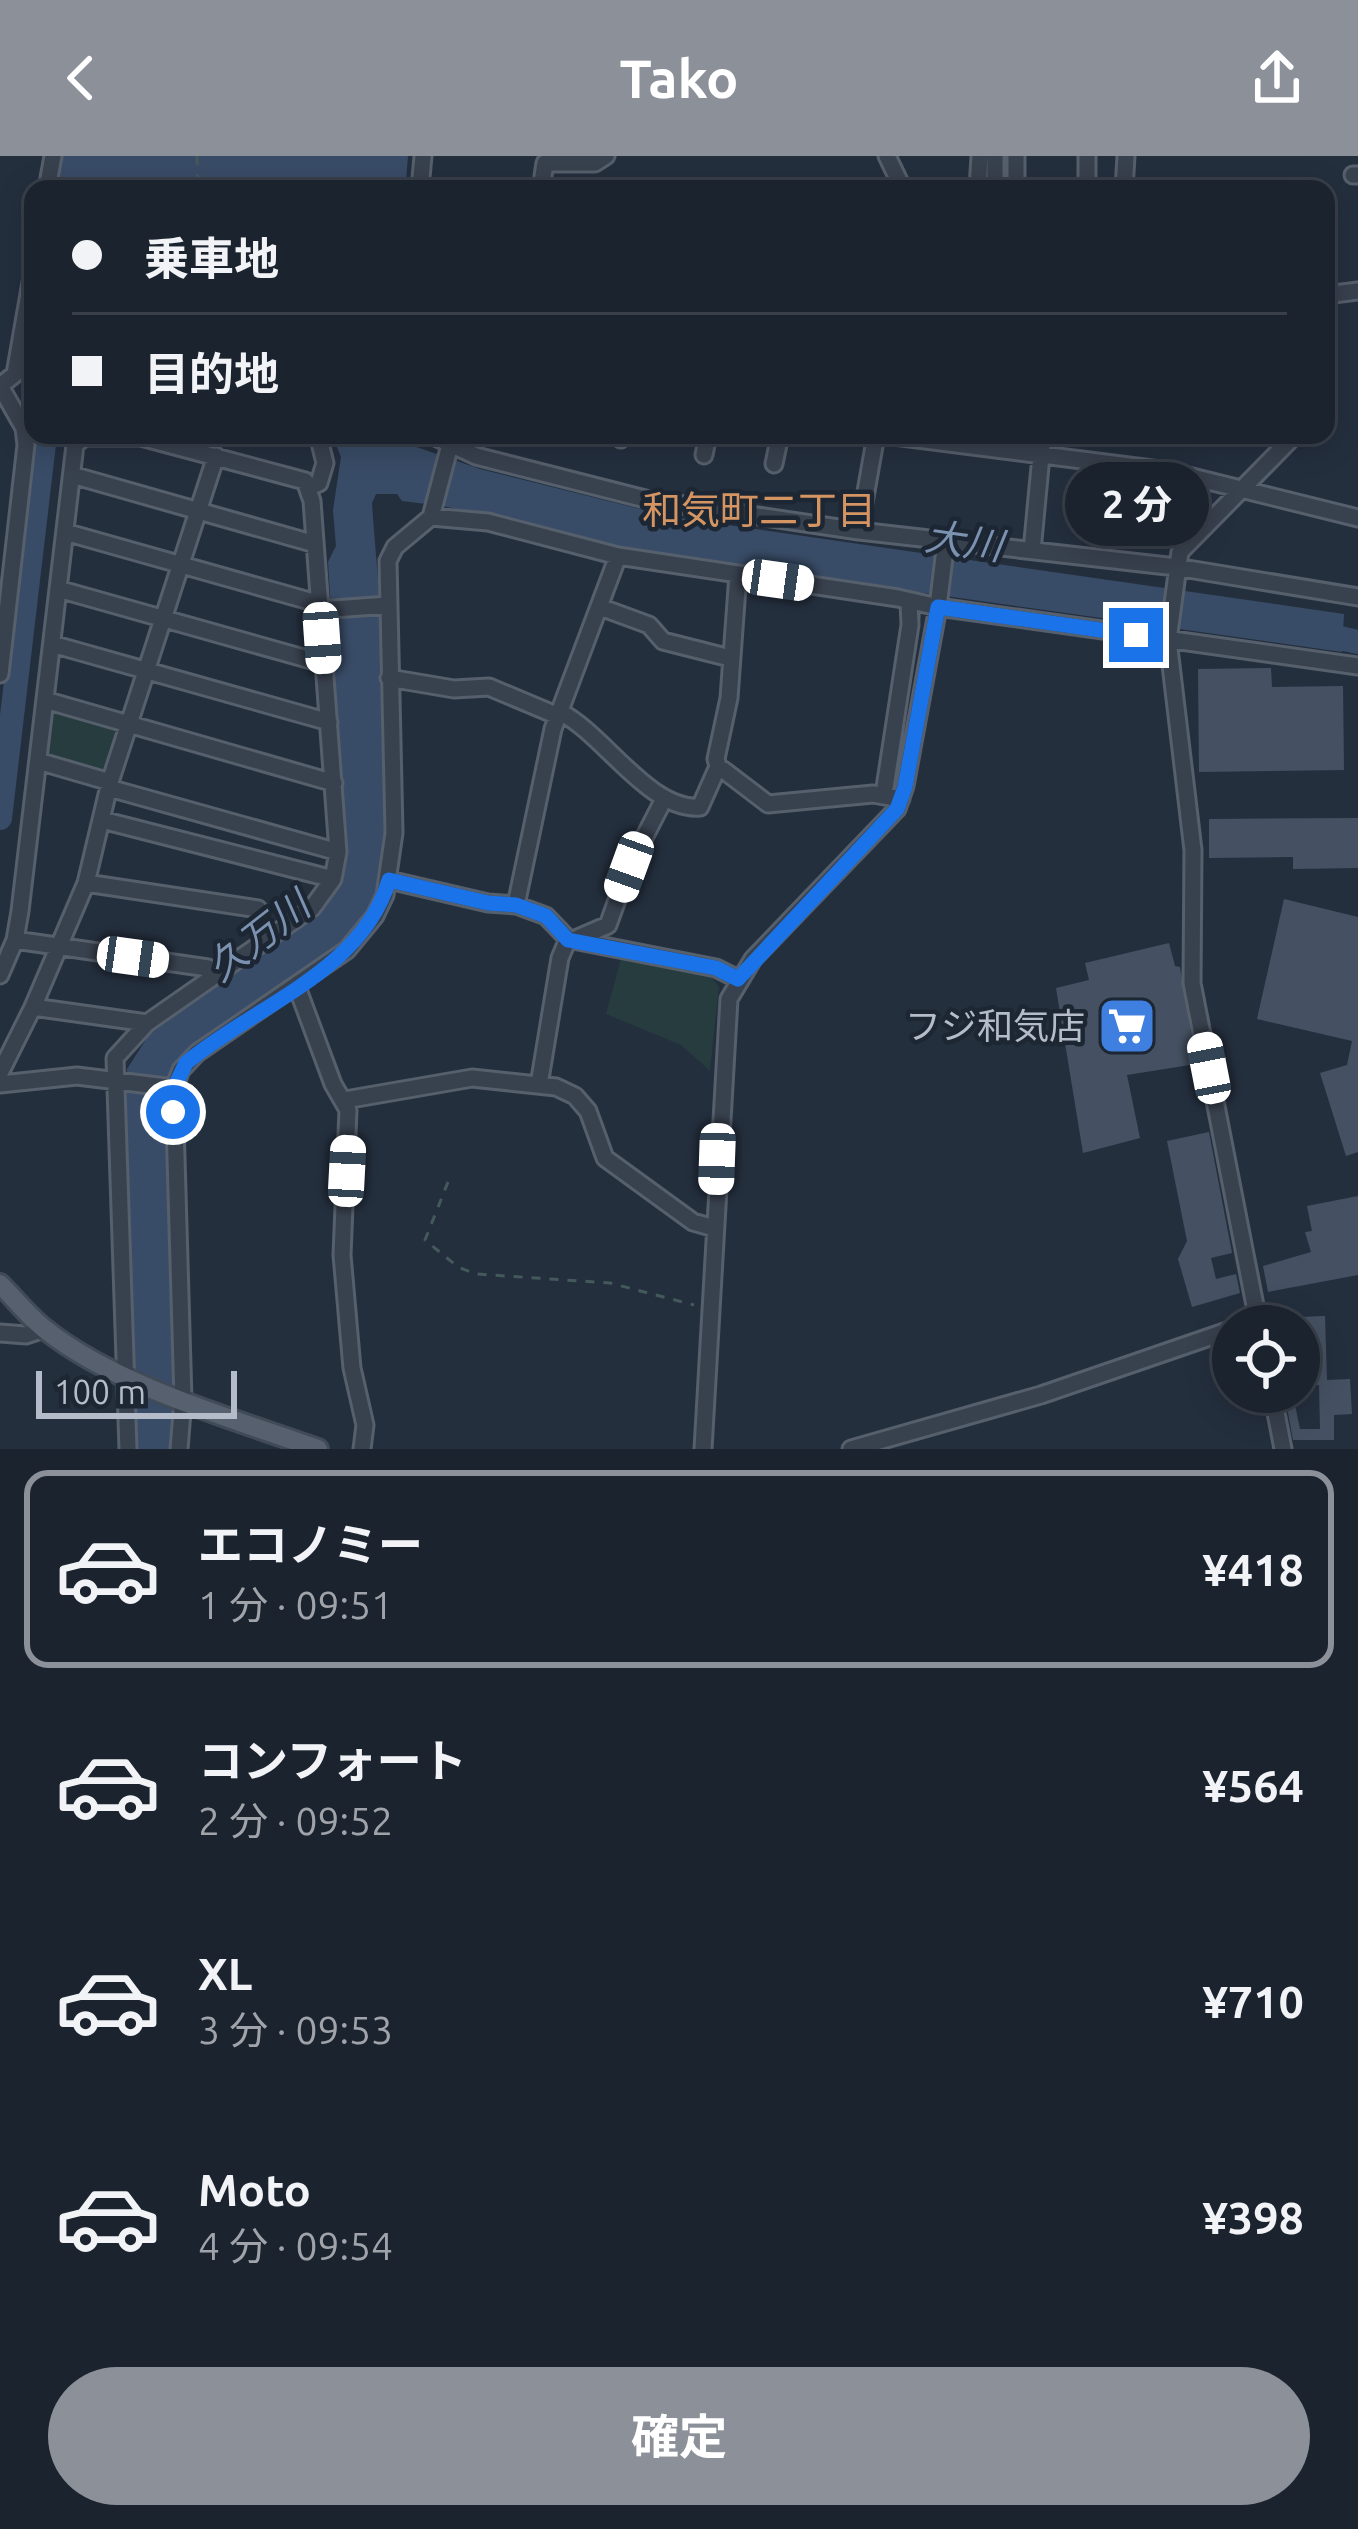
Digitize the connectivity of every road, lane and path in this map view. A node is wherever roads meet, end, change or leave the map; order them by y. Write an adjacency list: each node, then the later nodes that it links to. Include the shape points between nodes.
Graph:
1 (606, 156): 2 (street, via 595,163)
2 (545, 159)
3 (24, 346): 4 (street, via 15,374)
4 (0, 386): 5 (street)
5 (24, 428)
6 (26, 444): 34 (street)
7 (76, 444): 21 (street)
8 (165, 444): 18 (street)
9 (320, 444): 22 (street, via 325,472)
10 (706, 444): 17 (street)
11 (778, 444): 20 (street)
12 (874, 444): 27 (street)
13 (986, 444): 19 (street)
14 (1041, 444): 19 (street)
15 (1285, 444): 23 (street)
16 (454, 445): 25 (street); 27 (street, via 649,500)
17 (704, 454)
18 (216, 456): 22 (street); 24 (street)
19 (1039, 457): 23 (street); 31 (street)
20 (774, 464)
21 (72, 475): 24 (street); 28 (street)
22 (310, 487): 30 (street)
23 (1244, 487): 26 (street); 35 (street, via 1189,540)
24 (197, 510): 30 (street); 33 (street)
25 (433, 514): 32 (street); 40 (street, via 395,547)
26 (1358, 518)
27 (859, 531): 29 (street)
28 (65, 532): 33 (street); 37 (street)
29 (946, 543): 31 (street); 39 (street)
30 (315, 544): 42 (street)
31 (1032, 551): 35 (street)
32 (618, 556): 36 (street); 41 (street)
33 (179, 564): 42 (street); 43 (street)
34 (6, 569): 50 (street)
35 (1176, 571): 38 (street); 44 (street)
36 (738, 574): 39 (street); 46 (street)
37 (58, 589): 43 (street); 45 (street)
38 (1358, 597)
39 (926, 604): 44 (street); 60 (street, via 910,625); 62 (street)
40 (385, 606): 42 (street); 51 (street)
41 (600, 607): 46 (street, via 649,625 663,641); 53 (street)
42 (323, 608): 47 (street)
43 (161, 618): 47 (street); 49 (street)
44 (1168, 637): 48 (street); 90 (street, via 1193,850 1192,983)
45 (52, 644): 49 (street); 52 (street)
46 (730, 658): 57 (street)
47 (325, 664): 54 (street)
48 (1358, 666)
49 (145, 670): 54 (street); 55 (street)
50 (0, 674)
51 (389, 678): 53 (street, via 489,687); 66 (street)
52 (45, 700): 55 (street); 56 (street)
53 (559, 714): 61 (street); 68 (street)
54 (329, 722): 58 (street)
55 (128, 724): 58 (street); 59 (street)
56 (38, 761): 59 (street); 71 (street)
57 (719, 770): 60 (street, via 768,804); 61 (street, via 700,807)
58 (334, 783): 64 (street)
59 (109, 785): 63 (street); 64 (street)
60 (884, 794): 62 (street)
61 (664, 799): 69 (street)
62 (899, 804): 77 (street)
63 (102, 820): 65 (street); 67 (street)
64 (338, 851): 65 (street)
65 (332, 879): 72 (street, via 312,908)
66 (389, 880): 68 (street); 78 (street, via 357,940)
67 (86, 884): 72 (street, via 258,909); 73 (street)
68 (516, 905): 70 (street, via 546,916)
69 (608, 925): 70 (street); 74 (street)
70 (572, 939): 74 (street); 84 (street, via 560,958)
71 (15, 940): 73 (street); 76 (street)
72 (262, 941): 75 (street)
73 (59, 946): 75 (street); 79 (street)
74 (614, 947): 77 (street)
75 (215, 972): 80 (street)
76 (0, 975)
77 (738, 979): 88 (street, via 725,1014)
78 (297, 987): 85 (street, via 197,1054); 86 (street)
79 (33, 1007): 80 (street); 81 (street)
80 (147, 1022): 82 (street, via 120,1051)
81 (0, 1073)
82 (120, 1080): 83 (street); 85 (street); 95 (street)
83 (0, 1084)
84 (539, 1085): 86 (street, via 472,1078); 88 (street, via 575,1096 605,1158 693,1222)
85 (171, 1087): 96 (street)
86 (345, 1100): 101 (street, via 342,1255)
87 (448, 1182): 91 (path, via 425,1240 466,1271 610,1282)
88 (714, 1228): 91 (street)
89 (0, 1284): 92 (main road)
90 (1250, 1305)
91 (710, 1309): 102 (street)
92 (44, 1329): 93 (street); 95 (main road)
93 (0, 1333)
94 (1212, 1337): 103 (street)
95 (128, 1376): 96 (main road); 98 (street)
96 (180, 1399): 99 (street); 100 (main road)
97 (1276, 1413): 104 (street)
98 (128, 1449)
99 (179, 1449)
100 (318, 1449)
101 (362, 1449)
102 (703, 1449)
103 (851, 1449)
104 (1283, 1449)

